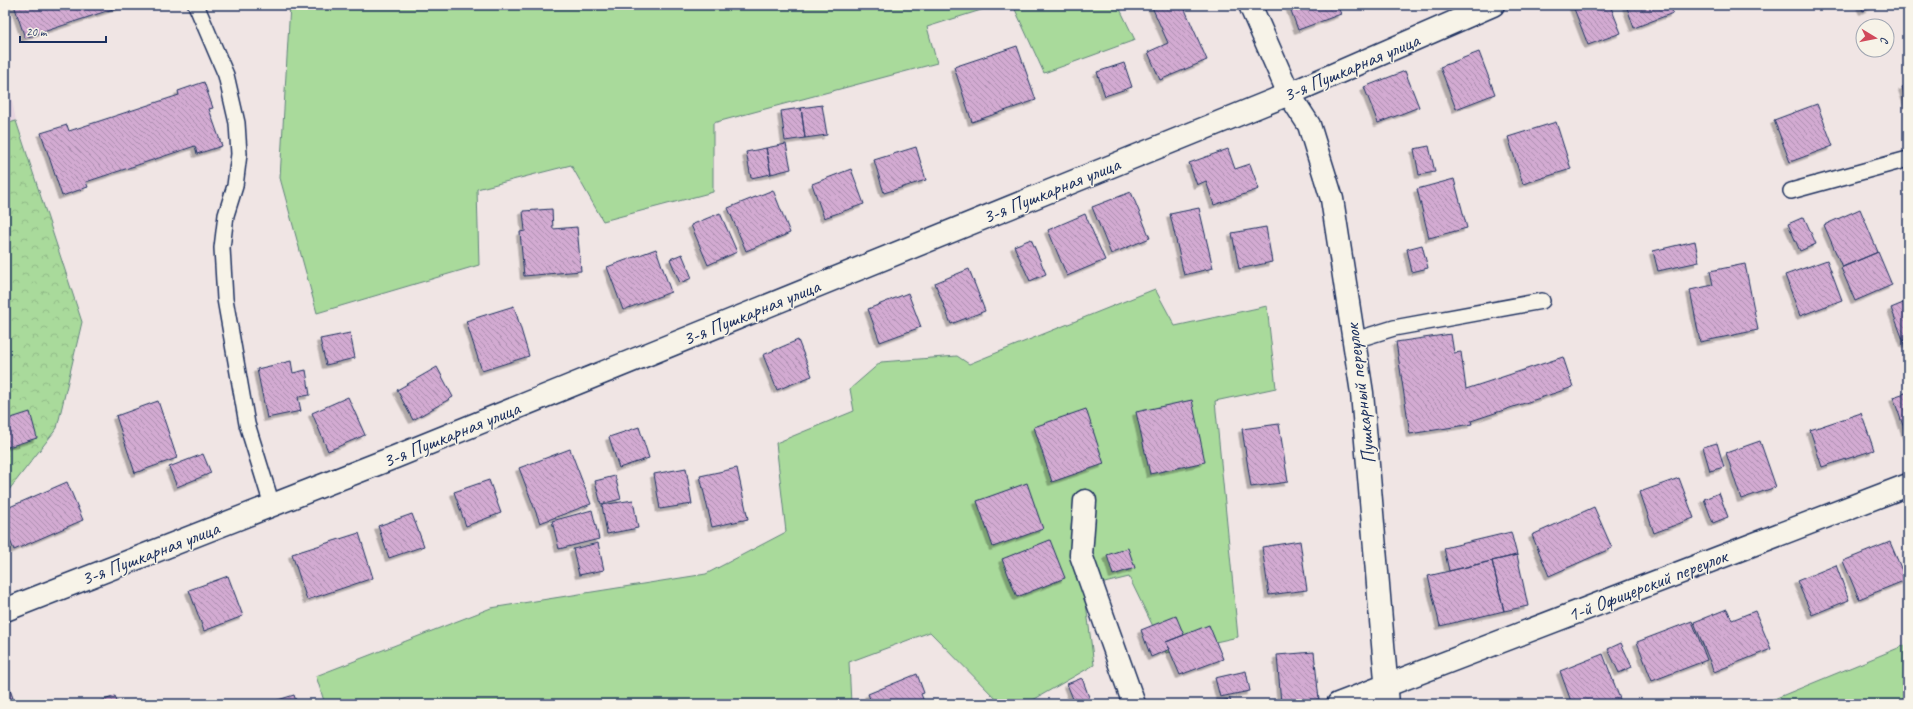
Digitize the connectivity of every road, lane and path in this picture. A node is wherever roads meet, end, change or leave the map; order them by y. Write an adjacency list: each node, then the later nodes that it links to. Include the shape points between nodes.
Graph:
1 (196, 5): 11 (lane, via 226,75 237,123 239,154 222,248 225,299 247,424)
2 (1250, 5): 4 (street, Пушкарный переулок)
3 (1493, 5): 4 (street, 3-я Пушкарная улица)
4 (1289, 94): 8 (street, Пушкарный переулок, via 1309,125 1332,199); 11 (street, 3-я Пушкарная улица)
5 (1908, 159): 6 (lane)
6 (1791, 191)
7 (1542, 301): 8 (lane, via 1394,328)
8 (1355, 340): 13 (street, Пушкарный переулок, via 1363,401)
9 (1908, 485): 13 (street, 1-й Офицерский переулок)
10 (1084, 501): 14 (street, via 1081,556)
11 (272, 505): 12 (street, 3-я Пушкарная улица)
12 (5, 610)
13 (1387, 694): 15 (street, 1-й Офицерский переулок)
14 (1134, 704)
15 (1338, 704)

